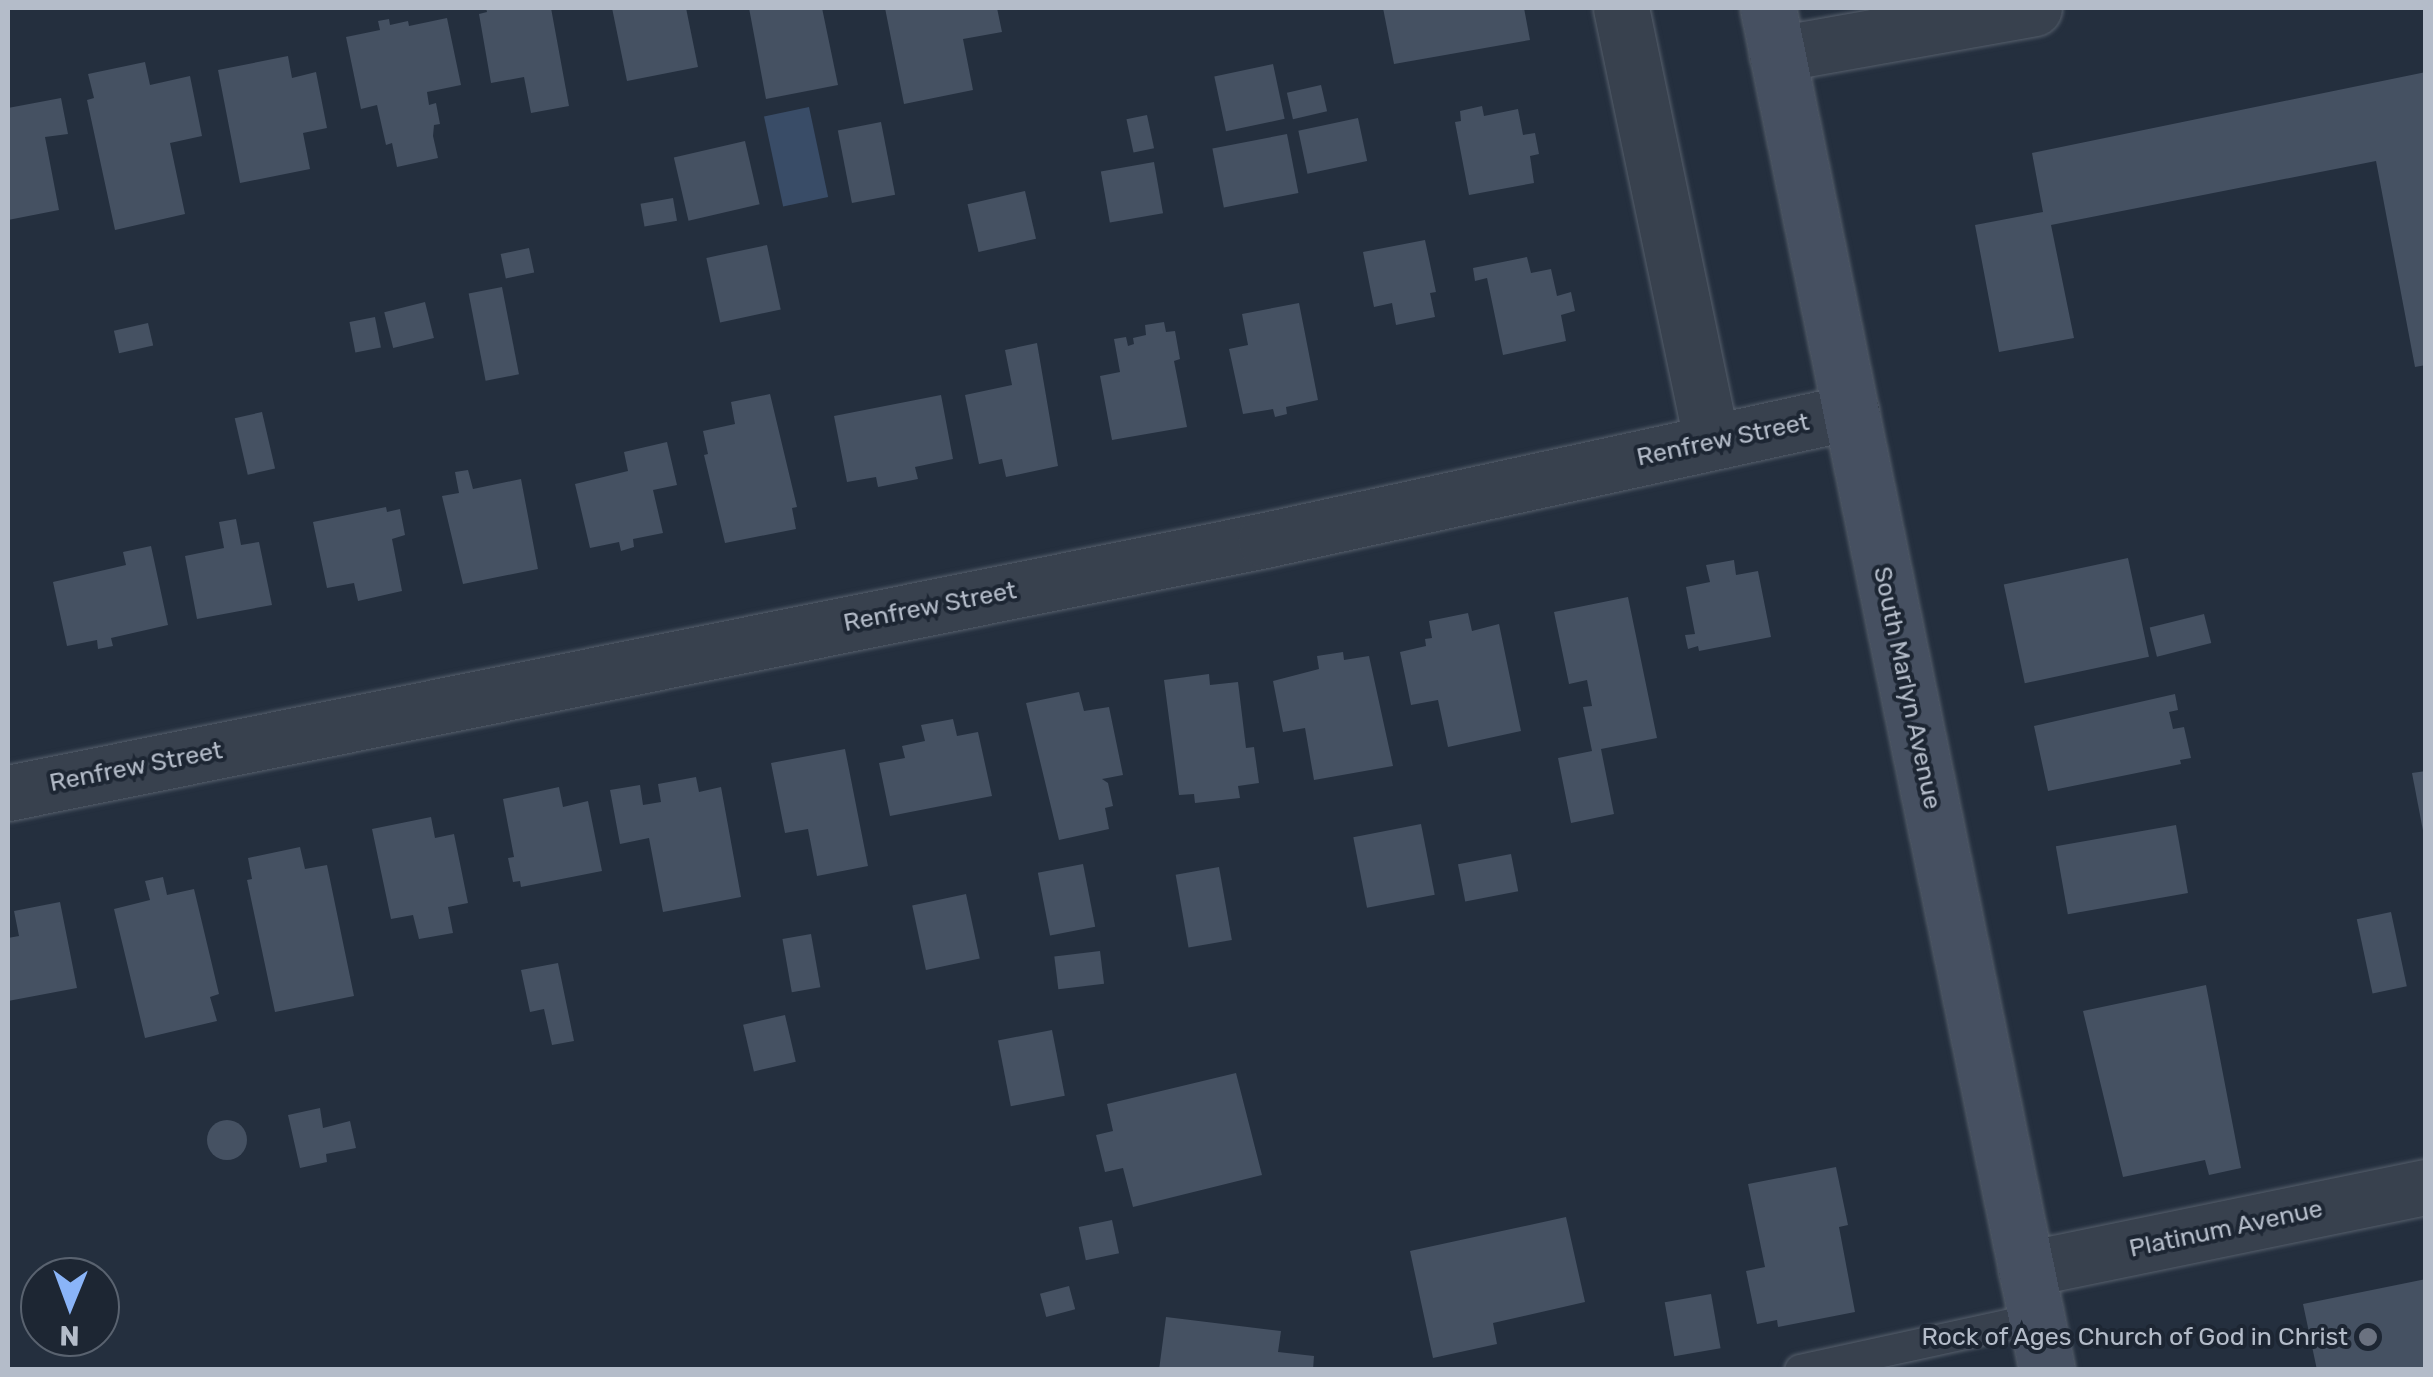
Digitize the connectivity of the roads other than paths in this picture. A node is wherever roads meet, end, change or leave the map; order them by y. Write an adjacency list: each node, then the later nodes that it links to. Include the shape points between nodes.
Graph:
1 (1621, 8): 5 (street)
2 (2034, 8): 3 (street)
3 (1772, 31): 4 (street, South Marlyn Avenue)
4 (1851, 412): 5 (street, Renfrew Street); 8 (street, South Marlyn Avenue)
5 (1711, 440): 6 (street, Renfrew Street, via 1265,540)
6 (8, 793)
7 (2426, 1188): 8 (street, Platinum Avenue)
8 (2036, 1338): 9 (lane)
9 (1800, 1370)

